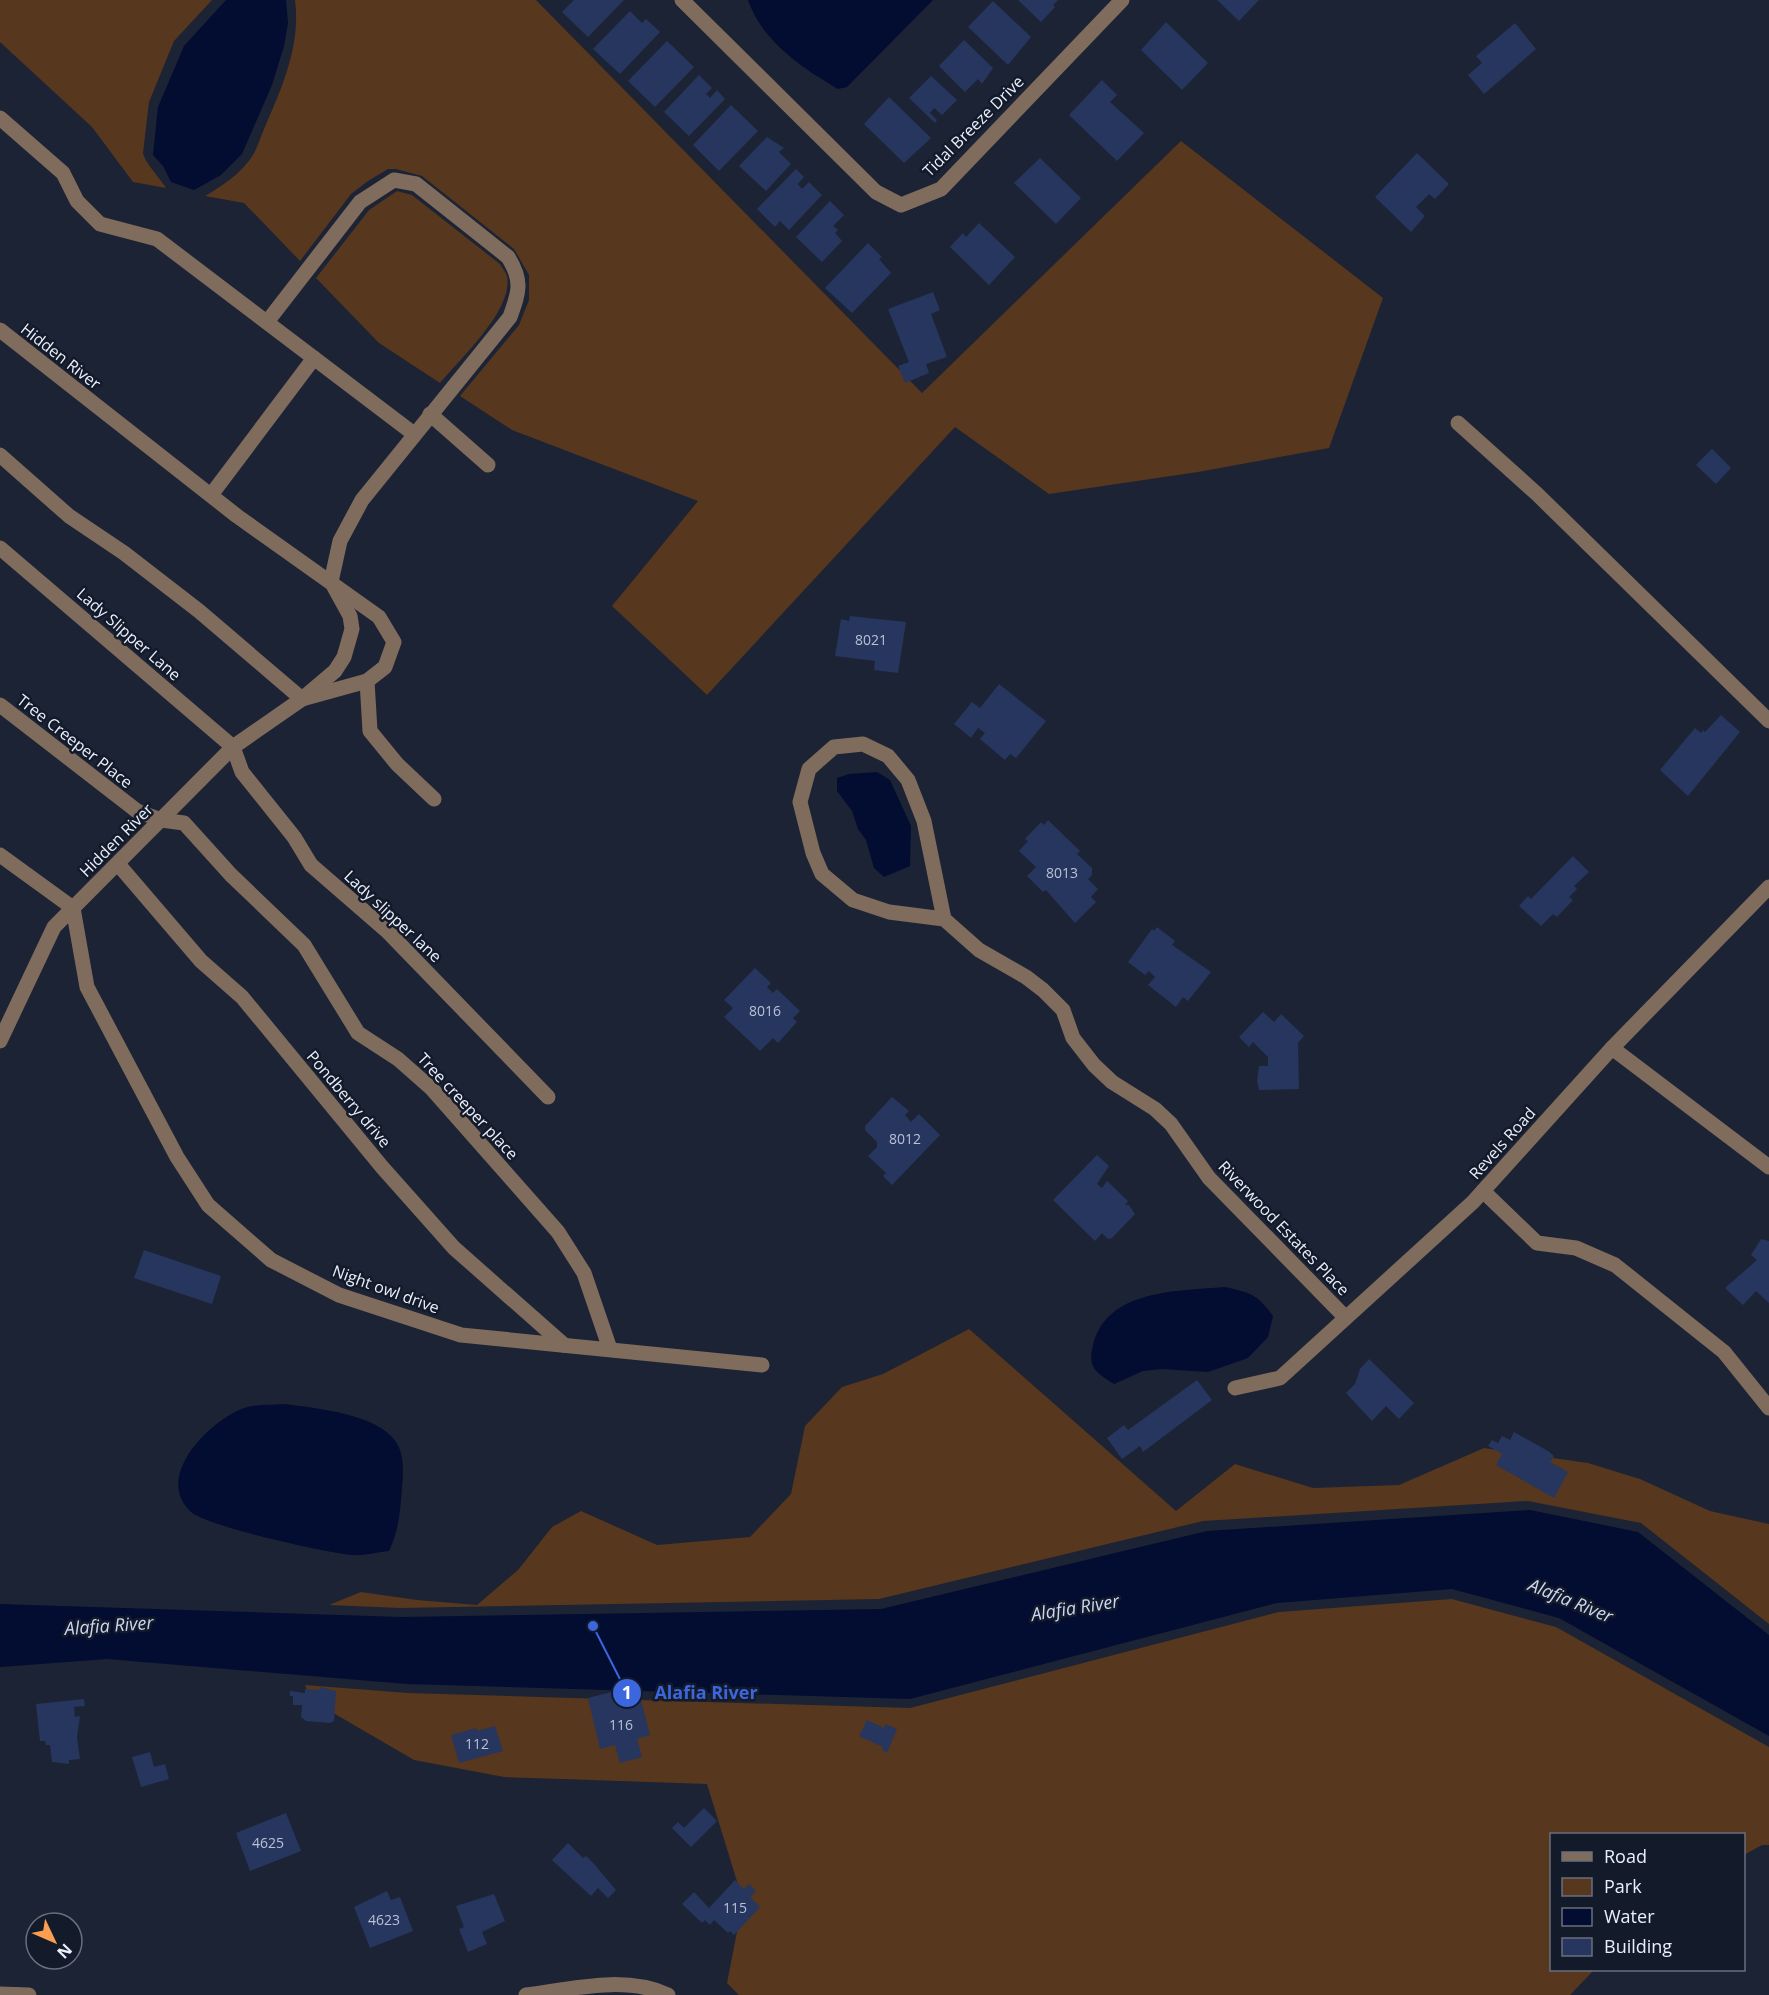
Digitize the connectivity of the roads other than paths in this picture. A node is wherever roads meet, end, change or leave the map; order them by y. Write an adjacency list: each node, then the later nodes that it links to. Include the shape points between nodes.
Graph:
1 (1121, 0): 2 (street, Tidal Breeze Drive, via 941,189 902,205 876,192)
2 (685, 1)
3 (0, 118): 4 (street, via 63,173 77,201 100,224 157,239)
4 (267, 322): 6 (street); 7 (street, via 360,202 394,180 416,184 508,257 518,273 518,295 510,317)
5 (0, 330): 12 (street, Hidden River)
6 (314, 358): 9 (street); 12 (street)
7 (430, 414): 9 (street); 11 (street)
8 (1458, 423): 18 (street, via 1537,494)
9 (414, 434): 14 (street, via 362,500 340,541)
10 (0, 455): 16 (street, via 69,516 199,611)
11 (488, 465)
12 (211, 495): 14 (street, Hidden River)
13 (0, 548): 19 (street, Lady Slipper Lane)
14 (331, 582): 15 (street, Hidden River, via 378,617 394,642 385,667); 16 (street, Hidden River, via 350,616 350,642 335,670)
15 (367, 681): 16 (street, Hidden River); 20 (street, via 370,731)
16 (302, 699): 19 (street, Hidden River)
17 (0, 705): 21 (street, Tree Creeper Place, via 137,811)
18 (1769, 721)
19 (233, 747): 21 (street, Hidden River); 30 (street, Lady slipper lane, via 242,772 294,837 311,866 387,931)
20 (434, 799)
21 (161, 820): 23 (street, Hidden River); 35 (street, Tree creeper place, via 184,823 304,945 358,1033 398,1059 432,1089 558,1232 584,1273)
22 (0, 855): 25 (street)
23 (118, 864): 25 (street, Hidden River); 34 (street, Pondberry drive, via 201,962 242,997 454,1248)
24 (1769, 887): 29 (street, Revels Road)
25 (73, 908): 27 (street, Hidden River, via 54,927); 34 (street, Night owl drive, via 87,987 177,1157 208,1205 271,1260 339,1295 461,1335)
26 (944, 919): 26 (street, via 924,821 908,780 888,756 863,744 834,747 809,769 800,802 822,874 853,900 889,912); 33 (street, Riverwood Estates Place, via 979,950 1043,990 1063,1010 1073,1038 1094,1065 1171,1124 1209,1178)
27 (5, 1012): 28 (street, Hidden River)
28 (0, 1041)
29 (1612, 1048): 31 (street); 32 (street, Revels Road)
30 (548, 1097)
31 (1769, 1167)
32 (1483, 1191): 33 (street, Revels Road); 38 (street, via 1537,1243 1576,1248 1615,1265 1724,1352)
33 (1345, 1317): 37 (street, Revels Road, via 1280,1378)
34 (564, 1345): 35 (street, Night owl drive)
35 (610, 1349): 36 (street, Night owl drive)
36 (762, 1365)
37 (1235, 1388)
38 (1769, 1408)
39 (0, 1994): 40 (street)
40 (29, 1995)
41 (526, 1995): 42 (street, via 607,1985 639,1986)
42 (668, 1995)

